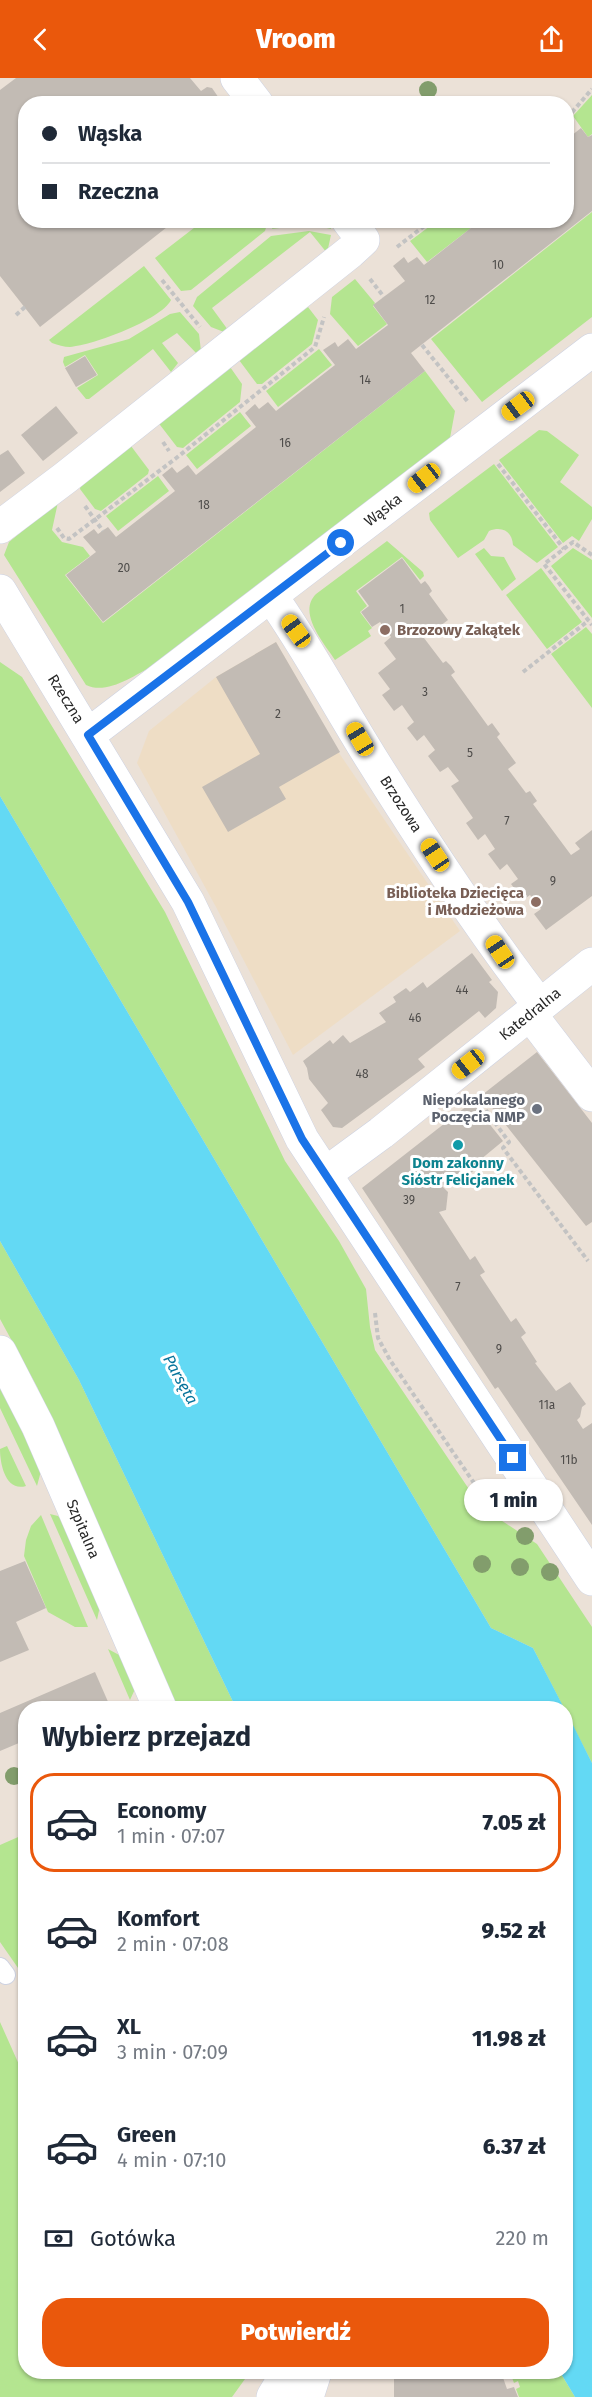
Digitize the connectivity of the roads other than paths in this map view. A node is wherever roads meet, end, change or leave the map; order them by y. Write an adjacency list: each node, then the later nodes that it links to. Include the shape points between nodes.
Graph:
1 (237, 78): 2 (street)
2 (251, 96)
3 (367, 238): 5 (street)
4 (592, 351): 7 (street, Wąska)
5 (0, 527)
6 (0, 591): 8 (street, Rzeczna)
7 (271, 596): 8 (street, Wąska); 10 (street, Brzozowa, via 370,757)
8 (88, 735): 12 (street, Rzeczna, via 188,902 302,1139)
9 (592, 964): 10 (street, Katedralna)
10 (535, 1010): 11 (street, Brzozowa); 12 (street, Katedralna)
11 (592, 1095)
12 (325, 1174): 14 (street, Rzeczna)
13 (0, 1352): 15 (street, Szpitalna, via 38,1426)
14 (591, 1575)
15 (157, 1701)
16 (284, 2379): 18 (street)
17 (313, 2379): 19 (street)
18 (273, 2397)
19 (307, 2397)

